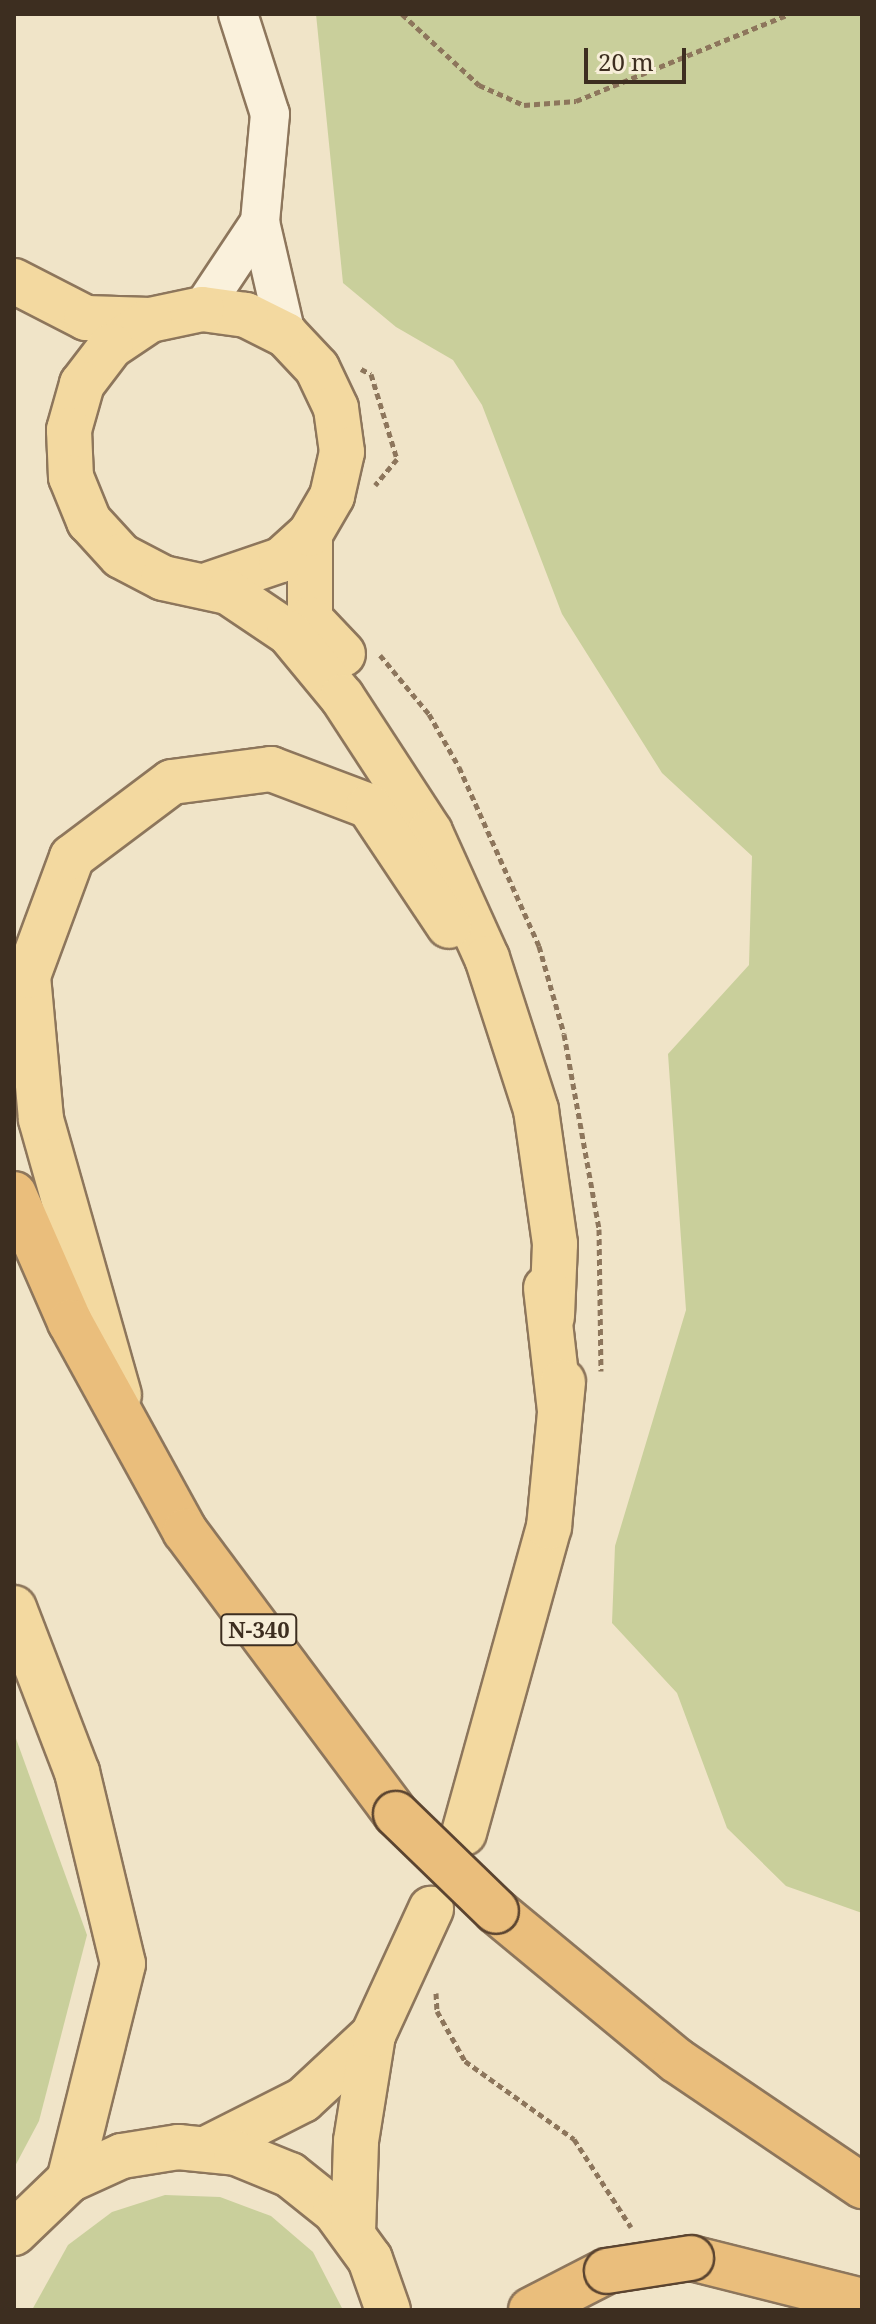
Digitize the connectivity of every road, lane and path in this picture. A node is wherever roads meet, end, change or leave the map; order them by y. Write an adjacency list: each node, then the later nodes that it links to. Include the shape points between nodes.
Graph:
1 (238, 14): 4 (street, via 270,114)
2 (402, 14): 3 (path, via 479,85 524,105 576,101)
3 (789, 14)
4 (260, 222): 6 (street); 8 (street)
5 (14, 281): 7 (main road, via 86,318)
6 (202, 309): 7 (main road); 8 (main road, via 246,315)
7 (150, 320): 10 (main road, via 111,346 82,384 69,430 71,477 89,521 121,556 163,578)
8 (286, 335): 9 (main road, via 317,368 336,408 342,452 332,496)
9 (310, 534): 10 (main road, via 281,560); 13 (main road, via 310,619 364,676 450,818 521,985 558,1133 575,1271)
10 (210, 584): 12 (main road, via 289,633 342,697 430,832 487,958 536,1110 555,1244)
11 (14, 1194): 14 (highway, N-340)
12 (552, 1317): 13 (main road); 14 (main road, via 469,956 369,806 271,769 172,782 72,857 28,976 41,1119)
13 (560, 1410): 16 (main road, via 549,1527)
14 (131, 1440): 22 (highway, N-340, bridge, via 185,1531 396,1814 496,1911 676,2060)
15 (14, 1608): 21 (main road, via 77,1772 123,1964)
16 (464, 1833)
17 (431, 1909): 19 (main road)
18 (437, 2011): 23 (path, via 465,2061 574,2139)
19 (373, 2035): 20 (main road, via 303,2100); 25 (main road, via 356,2141)
20 (208, 2148): 21 (main road, via 122,2156); 25 (main road, via 290,2175)
21 (69, 2180): 24 (main road)
22 (862, 2186)
23 (634, 2232)
24 (14, 2233)
25 (353, 2233): 27 (main road)
26 (862, 2301): 28 (highway, bridge, via 691,2258 607,2271)
27 (388, 2310)
28 (531, 2310)

